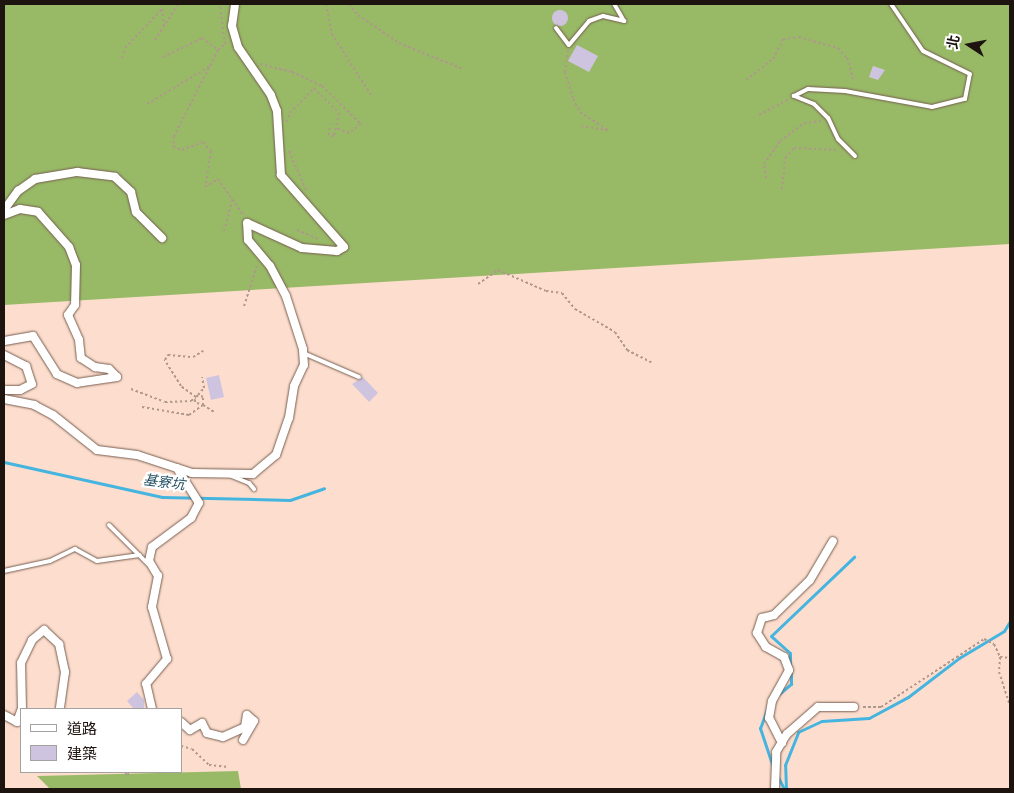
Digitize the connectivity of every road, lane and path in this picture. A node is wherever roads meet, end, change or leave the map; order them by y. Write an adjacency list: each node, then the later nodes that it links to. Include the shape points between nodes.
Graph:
1 (178, 4): 8 (path)
2 (220, 4): 12 (path, via 225,44)
3 (235, 4): 15 (street, via 234,34)
4 (326, 4): 20 (path, via 332,34)
5 (348, 4): 17 (path, via 358,15 399,43)
6 (614, 4): 11 (lane, via 624,21 603,16 589,21)
7 (891, 4): 21 (lane, via 923,52 970,74 965,99 932,107 845,90 808,89)
8 (164, 26): 10 (path); 14 (path, via 162,9 125,48)
9 (556, 28): 11 (lane)
10 (155, 40)
11 (569, 45): 26 (path, via 565,72 568,88 580,112 608,130)
12 (218, 50): 13 (path, via 202,38); 16 (path)
13 (163, 57)
14 (122, 58)
15 (249, 63): 28 (path, via 292,72 322,86 361,124 349,133); 41 (street, via 277,111 281,175 344,247)
16 (213, 64): 22 (path, via 183,79 174,89); 34 (path, via 174,136 173,146 182,150 204,142 211,151 205,187 218,179)
17 (463, 69)
18 (853, 79): 19 (path, via 847,58 838,48 799,38 783,39 773,59)
19 (746, 80)
20 (371, 95)
21 (794, 96): 23 (path); 24 (lane, via 814,104)
22 (147, 104)
23 (759, 115)
24 (830, 122): 30 (lane, via 838,139); 31 (path, via 804,123 794,129 764,164)
25 (330, 124): 28 (path, via 329,135 334,136)
26 (581, 126)
27 (286, 127): 28 (path, via 290,113 314,88 339,113)
28 (335, 128)
29 (289, 147): 33 (path, via 293,167)
30 (855, 156): 32 (path, via 838,150 794,148 786,158)
31 (766, 178)
32 (782, 189)
33 (310, 197)
34 (232, 198): 37 (path); 39 (path)
35 (4, 210): 40 (street, via 18,191 35,179 77,172 115,177 131,192 136,212)
36 (4, 215): 45 (street, via 20,208 38,212 69,247 76,265 75,305 68,315 78,340 80,358 95,367 109,369 117,377 77,383 57,374 33,336)
37 (247, 223): 41 (street, via 302,248); 42 (street, via 248,240)
38 (297, 230): 41 (path)
39 (224, 231)
40 (162, 238)
41 (334, 251)
42 (264, 257): 44 (path); 47 (street, via 286,296)
43 (478, 284): 49 (path, via 498,270 546,291 562,293 575,309 615,332 627,350)
44 (244, 306)
45 (4, 341)
46 (203, 351): 54 (path, via 193,357 168,355 165,360 181,386)
47 (303, 353): 51 (lane); 60 (street, via 304,365 294,386 289,418 276,455 253,474)
48 (4, 355): 53 (street, via 26,366 32,384 20,390)
49 (653, 363)
50 (202, 377): 54 (path, via 204,388)
51 (359, 377)
52 (131, 389): 54 (path, via 166,402)
53 (4, 390)
54 (197, 396): 56 (path, via 197,403); 56 (path, via 203,397)
55 (4, 399): 59 (street, via 34,405 53,415 97,450 137,455)
56 (203, 405): 57 (path, via 189,415); 58 (path)
57 (142, 407)
58 (214, 412)
59 (177, 468): 60 (street, via 192,473); 66 (street, via 199,503 191,518 152,547 149,561)
60 (225, 473): 61 (lane, via 249,483)
61 (254, 489)
62 (109, 525): 64 (lane)
63 (833, 541): 78 (street, via 810,580 774,615 762,618 757,634 766,647 784,658 789,670 772,701 769,718)
64 (140, 555): 65 (lane, via 98,560 75,549 50,560); 66 (lane)
65 (4, 571)
66 (155, 571): 73 (street, via 158,576 152,607 167,659 146,684)
67 (1000, 657): 68 (path); 69 (path, via 999,672); 70 (path, via 994,644 984,639 881,707)
68 (1010, 658)
69 (1010, 706)
70 (854, 707): 78 (street, via 818,707)
71 (22, 708): 72 (street, via 21,663 32,640 44,630 59,644 65,672)
72 (60, 708)
73 (152, 708)
74 (4, 715): 75 (street, via 17,722)
75 (20, 715)
76 (182, 723): 77 (street, via 190,730 202,723 207,733 223,737 245,727 247,715 254,721)
77 (244, 740)
78 (782, 743): 81 (street, via 776,752)
79 (182, 746): 80 (path, via 192,749 209,765)
80 (228, 767)
81 (775, 789)

